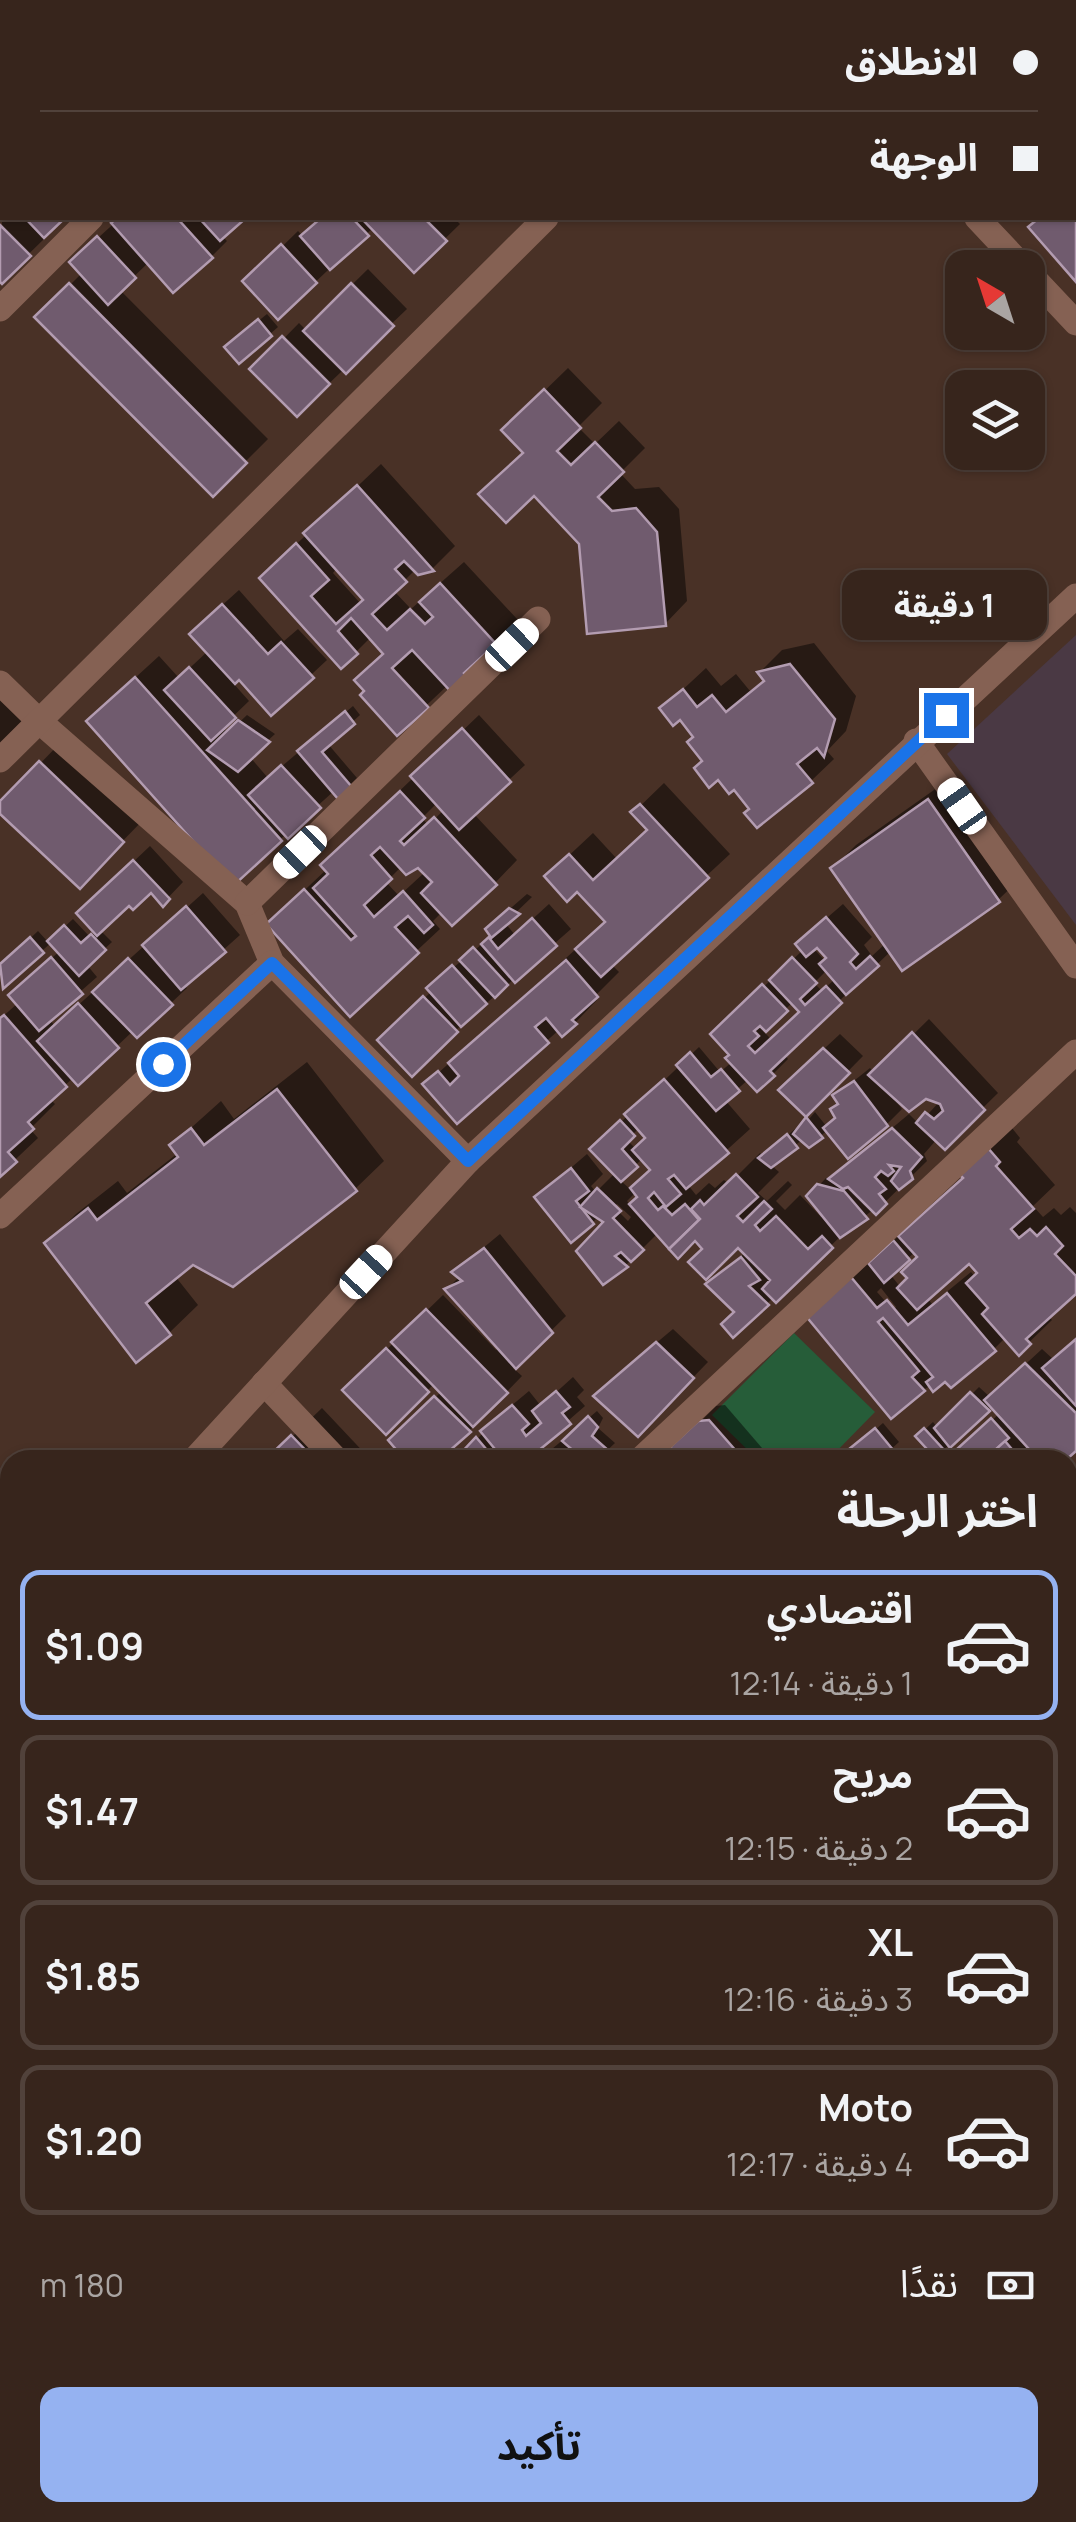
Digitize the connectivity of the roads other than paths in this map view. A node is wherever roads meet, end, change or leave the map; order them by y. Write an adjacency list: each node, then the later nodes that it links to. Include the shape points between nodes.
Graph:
1 (89, 220): 6 (street)
2 (544, 220): 11 (street)
3 (989, 222): 4 (street)
4 (1011, 250)
5 (1045, 290): 7 (street)
6 (0, 309)
7 (1076, 322)
8 (1076, 596): 12 (street)
9 (538, 620): 14 (street)
10 (0, 684): 11 (street)
11 (38, 722): 13 (street); 14 (street)
12 (916, 741): 16 (street); 18 (street)
13 (0, 760)
14 (247, 903): 15 (street)
15 (272, 963): 18 (street); 19 (street)
16 (1076, 966)
17 (1076, 1052): 23 (street)
18 (468, 1161): 20 (street)
19 (0, 1216)
20 (264, 1384): 21 (street); 22 (street)
21 (203, 1450)
22 (327, 1450)
23 (651, 1450)

